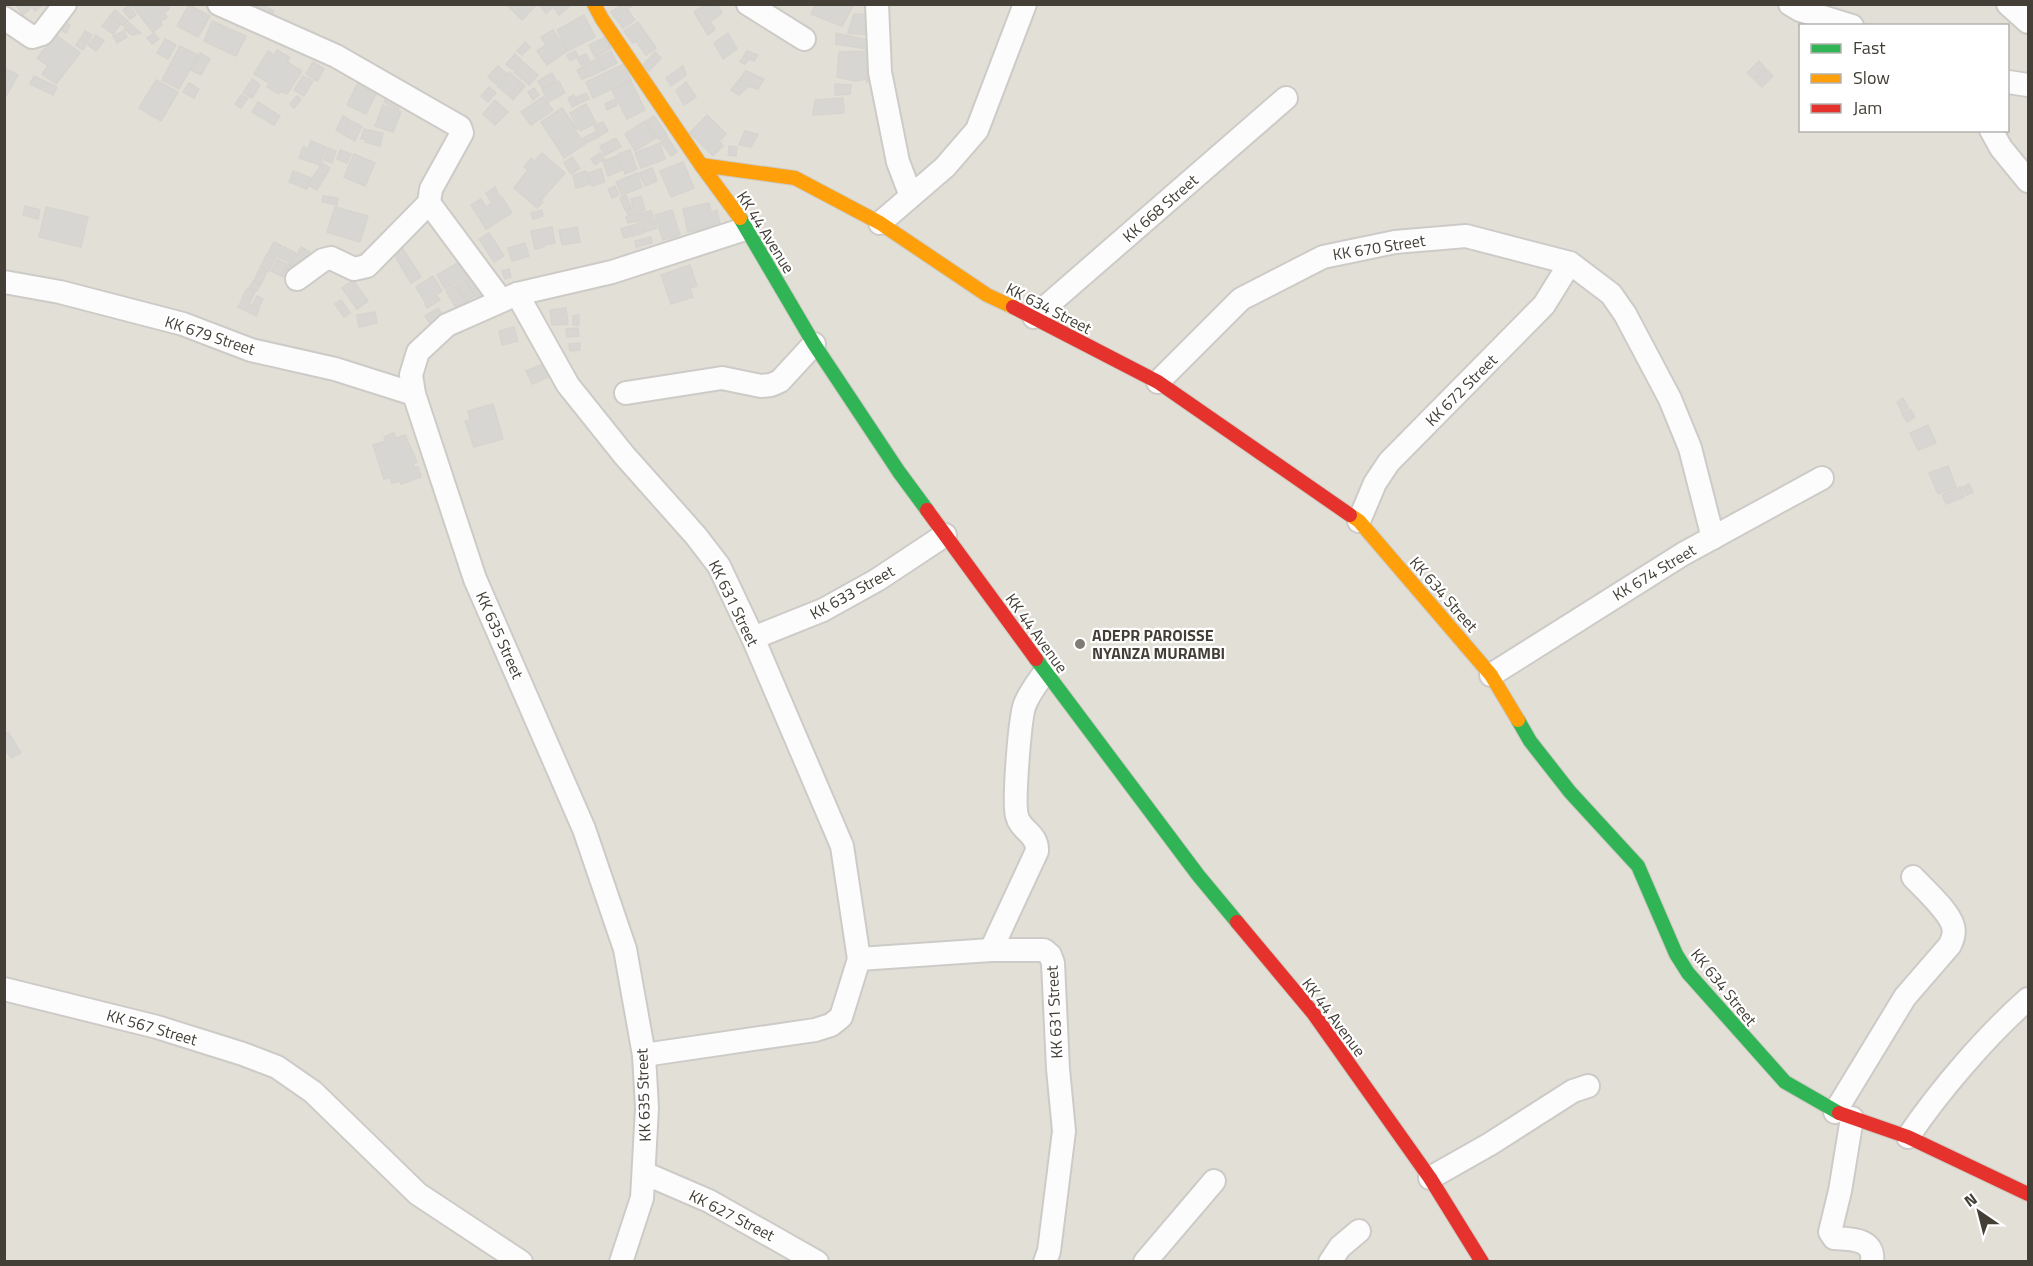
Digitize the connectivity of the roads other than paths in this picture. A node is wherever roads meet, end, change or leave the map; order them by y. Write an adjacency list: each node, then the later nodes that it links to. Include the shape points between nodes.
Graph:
1 (65, 4): 9 (street, via 42,34 32,37)
2 (219, 4): 20 (street, via 336,56 460,127 462,134 431,189)
3 (594, 4): 17 (street, KK 44 Avenue)
4 (748, 4): 12 (street)
5 (877, 4): 19 (street, via 880,72 898,162)
6 (1025, 4): 19 (street, via 977,130 945,167)
7 (1790, 4): 11 (street)
8 (2008, 4): 10 (street)
9 (4, 18)
10 (2028, 22)
11 (1846, 24)
12 (804, 39)
13 (2009, 82): 14 (street)
14 (2028, 86)
15 (1286, 98): 27 (street, KK 668 Street)
16 (1992, 132): 18 (street)
17 (701, 165): 21 (street, KK 634 Street, via 795,178); 22 (street, KK 44 Avenue)
18 (2028, 181)
19 (911, 196): 21 (street)
20 (429, 203): 24 (street, via 367,266 354,269 330,258); 26 (street, KK 631 Street)
21 (880, 223): 27 (street, KK 634 Street, via 987,295)
22 (748, 228): 26 (street, KK 635 Street, via 612,272); 28 (street, KK 44 Avenue)
23 (1570, 263): 29 (street, KK 670 Street, via 1466,236 1395,242 1323,257 1241,299); 33 (street, KK 672 Street, via 1544,305 1389,462); 35 (street, via 1611,294 1670,399 1690,448)
24 (297, 279)
25 (4, 282): 31 (street, KK 679 Street, via 60,292 183,324 251,350 335,369)
26 (509, 297): 31 (street, KK 635 Street, via 447,325 418,352 411,375); 36 (street, KK 631 Street, via 568,385 719,566)
27 (1034, 317): 29 (street, KK 634 Street)
28 (814, 344): 30 (street, via 780,381 771,385 722,378); 34 (street, KK 44 Avenue)
29 (1158, 382): 33 (street, KK 634 Street)
30 (626, 393)
31 (414, 394): 44 (street, KK 635 Street, via 475,579 588,840 625,949)
32 (1822, 478): 35 (street, KK 674 Street)
33 (1359, 521): 38 (street, KK 634 Street)
34 (945, 535): 36 (street, KK 633 Street, via 823,610); 37 (street, KK 44 Avenue)
35 (1713, 538): 38 (street, KK 674 Street, via 1639,580)
36 (753, 638): 41 (street, KK 631 Street, via 842,846)
37 (1045, 672): 40 (street, via 1024,706 1016,814 1037,842 1037,851); 49 (street, KK 44 Avenue, via 1198,875 1313,1013)
38 (1491, 675): 46 (street, KK 634 Street, via 1530,741 1570,792 1638,866 1688,973 1785,1082)
39 (1913, 877): 46 (street, via 1947,915 1954,936 1892,1017)
40 (991, 950): 41 (street, KK 631 Street); 56 (street, KK 631 Street, via 1044,950 1053,963 1064,1131)
41 (859, 959): 44 (street, KK 631 Street, via 841,1017 831,1025)
42 (4, 989): 53 (street, KK 567 Street, via 168,1030 277,1067 312,1092 418,1194)
43 (2028, 999): 47 (street, via 1949,1084)
44 (644, 1055): 48 (street, KK 635 Street)
45 (1588, 1086): 49 (street, via 1573,1091)
46 (1843, 1115): 47 (street, KK 634 Street); 60 (street, via 1840,1191 1830,1232 1834,1238 1867,1244)
47 (1908, 1137): 51 (street, KK 634 Street)
48 (644, 1173): 54 (street, KK 635 Street, via 642,1197); 55 (street, KK 627 Street, via 710,1201)
49 (1430, 1178): 59 (street, KK 44 Avenue)
50 (1214, 1181): 57 (street)
51 (2028, 1194)
52 (1359, 1231): 58 (street)
53 (521, 1262)
54 (621, 1262)
55 (817, 1262)
56 (1045, 1262)
57 (1145, 1262)
58 (1330, 1262)
59 (1482, 1262)
60 (1872, 1262)

